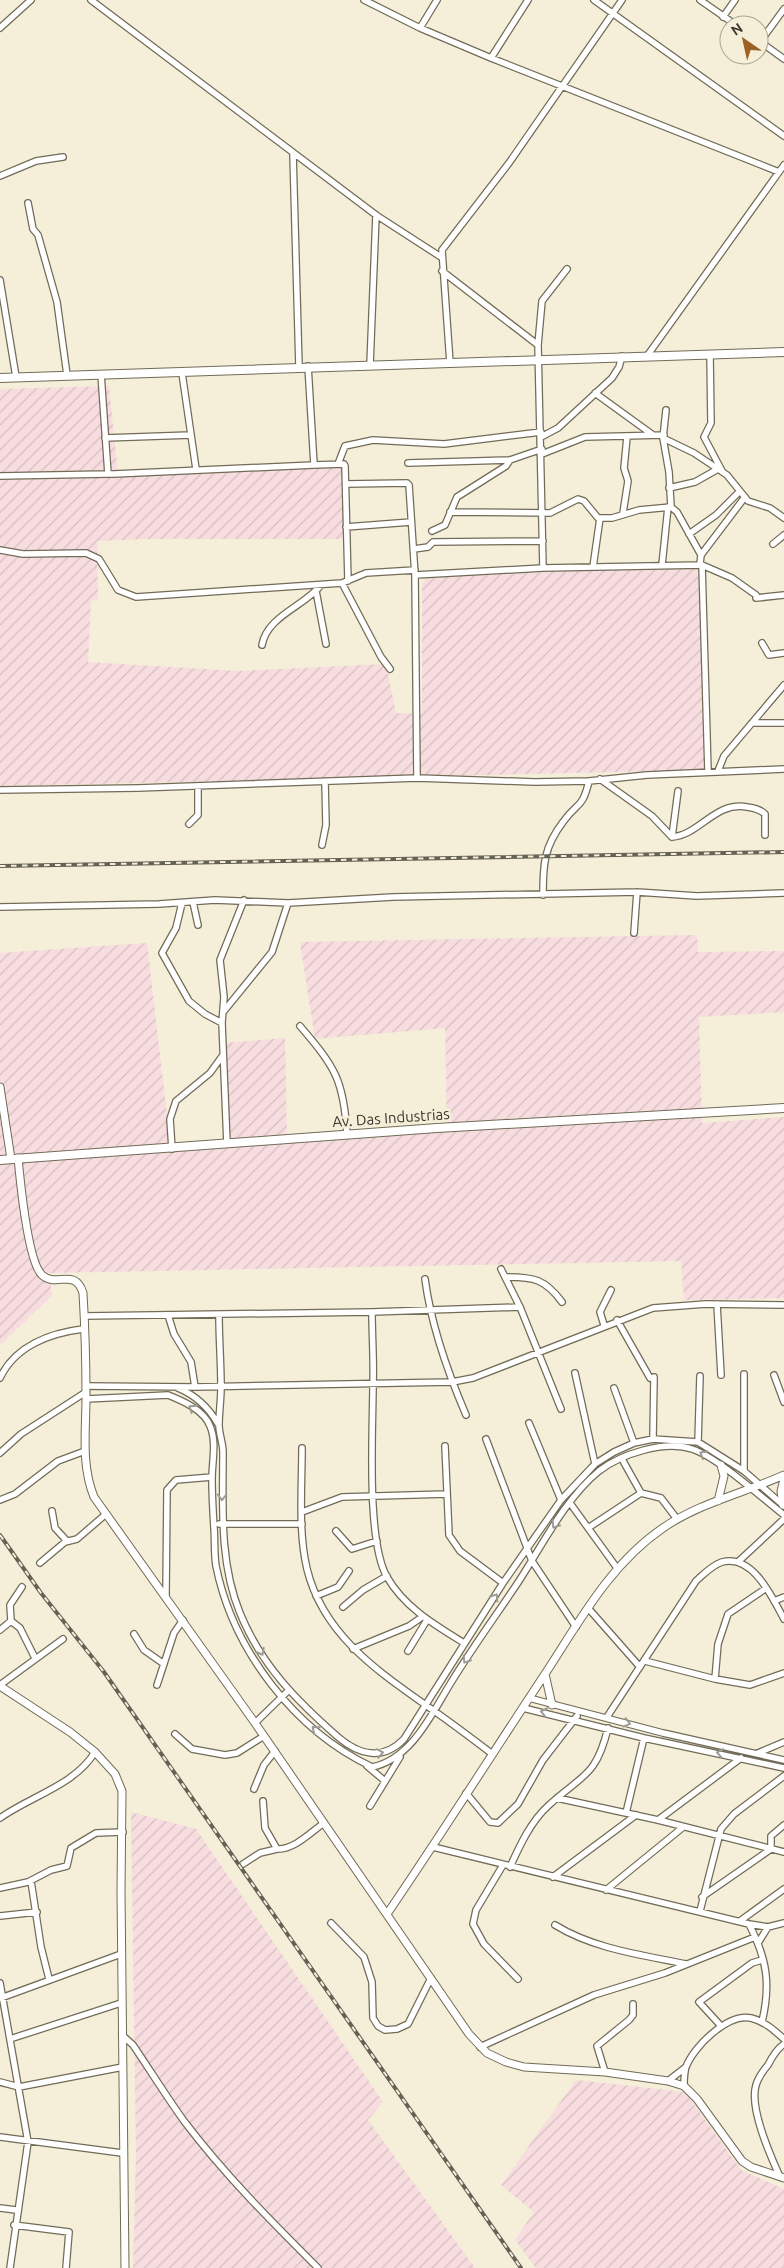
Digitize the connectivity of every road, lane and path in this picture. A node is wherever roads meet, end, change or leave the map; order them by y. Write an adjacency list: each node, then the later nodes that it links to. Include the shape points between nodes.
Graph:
1 (32, 0): 14 (street)
2 (91, 0): 22 (street)
3 (364, 0): 15 (street)
4 (437, 0): 15 (street)
5 (528, 0): 18 (street)
6 (594, 0): 11 (street)
7 (622, 0): 11 (street)
8 (700, 0): 12 (street)
9 (735, 0): 13 (street)
10 (784, 9): 16 (street)
11 (612, 14): 20 (street); 21 (street)
12 (722, 15)
13 (725, 15)
14 (0, 28)
15 (420, 28): 18 (street)
16 (769, 30)
17 (769, 48): 19 (street)
18 (491, 58): 20 (street)
19 (784, 59)
20 (562, 85): 25 (street); 29 (street, via 509,162 444,246)
21 (784, 136)
22 (294, 154): 28 (street); 42 (street)
23 (63, 157): 26 (street, via 36,161)
24 (784, 165): 25 (street)
25 (779, 172): 37 (street)
26 (0, 176)
27 (28, 203): 45 (street, via 33,229 38,235 57,302)
28 (376, 215): 29 (street); 40 (street)
29 (441, 257): 31 (street)
30 (567, 269): 33 (street, via 542,301)
31 (442, 272): 33 (street); 39 (street)
32 (0, 280): 46 (street)
33 (538, 345): 38 (street)
34 (784, 352): 35 (main road)
35 (710, 354): 37 (main road); 62 (street, via 711,423 704,437)
36 (622, 356): 37 (main road); 38 (main road); 48 (street, via 616,373)
37 (647, 356)
38 (540, 359): 39 (main road); 50 (street)
39 (450, 363): 40 (main road)
40 (370, 365): 41 (main road)
41 (308, 366): 42 (main road); 60 (street)
42 (299, 367): 43 (main road)
43 (182, 372): 44 (main road); 51 (street)
44 (101, 374): 45 (main road); 55 (street)
45 (67, 375): 46 (main road)
46 (16, 377): 47 (main road)
47 (0, 378)
48 (595, 393): 50 (street, via 558,428); 52 (street)
49 (666, 410): 54 (street)
50 (541, 434): 56 (street); 59 (street, via 444,444 373,440 345,446)
51 (192, 435): 55 (street); 61 (street)
52 (653, 435): 53 (street); 54 (street)
53 (627, 437): 56 (street, via 585,437); 72 (street, via 624,468 628,481)
54 (664, 437): 62 (street); 66 (street)
55 (105, 438): 63 (street)
56 (542, 452): 57 (street); 71 (street)
57 (510, 460): 58 (street); 70 (street, via 506,466 457,497)
58 (408, 463)
59 (338, 464): 60 (street); 65 (street, via 345,464)
60 (314, 465): 61 (street)
61 (196, 469): 63 (street)
62 (720, 470): 66 (street, via 695,482); 67 (street)
63 (108, 474): 64 (street)
64 (0, 476)
65 (346, 484): 75 (street, via 407,483); 76 (street)
66 (669, 488): 69 (street)
67 (740, 491): 68 (street); 78 (street, via 716,515)
68 (745, 497): 74 (street); 84 (street)
69 (669, 507): 72 (street); 78 (street, via 677,512); 86 (street)
70 (450, 512): 71 (street); 77 (street, via 445,526)
71 (543, 514): 73 (street, via 559,511 581,499 595,517); 80 (street)
72 (623, 514): 73 (street)
73 (600, 518): 87 (street)
74 (784, 518)
75 (411, 522): 76 (street); 82 (street)
76 (346, 527): 90 (street)
77 (432, 530)
78 (689, 534): 84 (street)
79 (784, 535): 81 (street)
80 (543, 541): 82 (street, via 433,542 428,547); 88 (street)
81 (774, 544)
82 (414, 549): 89 (street)
83 (0, 550): 91 (street, via 24,554 86,552 99,559 118,590 136,597)
84 (701, 555): 85 (street)
85 (701, 564): 86 (street); 93 (street, via 732,578 756,596); 103 (street)
86 (662, 565): 87 (street)
87 (593, 567): 88 (street)
88 (543, 568): 89 (street)
89 (415, 572): 90 (street, via 366,573); 105 (street)
90 (345, 582): 91 (street); 98 (street)
91 (321, 585): 92 (street)
92 (316, 592): 95 (street); 96 (street, via 274,624 263,637)
93 (784, 595)
94 (762, 643): 97 (street, via 769,655)
95 (326, 644)
96 (262, 645)
97 (784, 653)
98 (390, 669)
99 (784, 685): 101 (street)
100 (784, 722): 101 (street)
101 (752, 723): 104 (street, via 724,756)
102 (784, 769): 104 (street)
103 (708, 771): 104 (street); 106 (street)
104 (718, 771)
105 (417, 778): 107 (street); 108 (street)
106 (600, 780): 107 (street); 114 (street, via 652,816)
107 (589, 781): 118 (street, via 584,801 564,820 546,852 542,866)
108 (325, 782): 109 (street); 115 (street, via 326,825)
109 (198, 786): 110 (street); 112 (street, via 198,815)
110 (0, 790)
111 (678, 791): 114 (street)
112 (189, 824)
113 (765, 835): 114 (street, via 765,814 737,805 723,808)
114 (672, 837)
115 (322, 845)
116 (637, 892): 117 (street, via 697,896); 118 (street); 125 (street)
117 (784, 893)
118 (543, 895): 121 (street)
119 (244, 900): 120 (street); 121 (street); 126 (street, via 220,960 224,997)
120 (194, 902): 122 (street); 124 (street)
121 (288, 902): 126 (street, via 272,952)
122 (182, 903): 123 (street); 127 (street, via 176,928 162,953 193,1006)
123 (0, 907)
124 (198, 925)
125 (634, 932)
126 (222, 1012): 127 (street)
127 (222, 1022): 129 (street)
128 (300, 1026): 132 (street, via 321,1049 336,1075 345,1100)
129 (223, 1055): 133 (street); 134 (street, via 210,1073 176,1101 170,1119)
130 (0, 1087): 135 (street)
131 (784, 1108): 132 (main road, Av. Das Industrias)
132 (347, 1135): 133 (main road, Av. Das Industrias)
133 (227, 1144): 134 (main road, Av. Das Industrias)
134 (172, 1149): 135 (main road, Av. Das Industrias)
135 (14, 1158): 136 (main road, Av. Das Industrias); 148 (street, via 25,1220 39,1272 48,1279 78,1282 83,1293)
136 (0, 1160)
137 (501, 1269): 138 (street)
138 (506, 1277): 141 (street, via 545,1282); 144 (street)
139 (425, 1279): 145 (street)
140 (611, 1290): 151 (street, via 600,1312)
141 (562, 1302)
142 (716, 1304): 143 (street); 150 (street, via 665,1306); 156 (street)
143 (784, 1305)
144 (520, 1307): 145 (street); 153 (street)
145 (429, 1310): 146 (street); 160 (street)
146 (372, 1312): 147 (street); 161 (street)
147 (218, 1315): 149 (street); 163 (street)
148 (85, 1316): 149 (street); 152 (street)
149 (168, 1316): 165 (street, via 174,1334 191,1362)
150 (617, 1320): 151 (street); 175 (street, via 652,1377)
151 (604, 1325): 153 (street)
152 (83, 1329): 159 (street, via 66,1331 30,1344 8,1365); 167 (street)
153 (538, 1352): 160 (street, via 473,1378); 170 (street)
154 (575, 1373): 185 (street)
155 (744, 1374): 187 (street)
156 (721, 1375)
157 (774, 1375): 169 (street)
158 (700, 1376): 176 (street)
159 (0, 1378)
160 (452, 1382): 161 (street); 171 (street)
161 (374, 1383): 163 (street); 194 (street)
162 (130, 1386): 164 (street); 167 (street); 168 (street)
163 (221, 1386): 165 (street); 173 (street)
164 (176, 1387): 165 (street); 173 (street, via 198,1400 213,1414)
165 (195, 1387)
166 (614, 1388): 177 (street)
167 (86, 1392): 168 (street); 182 (street); 183 (street, via 28,1430)
168 (131, 1396): 179 (street, one-way to 168, via 210,1426 202,1414 187,1404 168,1396)
169 (784, 1402)
170 (561, 1409)
171 (466, 1415)
172 (529, 1423): 196 (street)
173 (219, 1426): 181 (street)
174 (486, 1439): 212 (street)
175 (653, 1439): 176 (street); 177 (street)
176 (698, 1442): 187 (street)
177 (634, 1443): 185 (street)
178 (445, 1446): 193 (street)
179 (214, 1448): 181 (street); 188 (street)
180 (302, 1448): 201 (street)
181 (223, 1449): 206 (street, one-way to 206)
182 (84, 1451): 195 (street, via 58,1461 22,1489); 202 (street, via 88,1483)
183 (0, 1453)
184 (622, 1459): 186 (street, one-way to 184, via 686,1447 650,1449); 192 (street); 198 (street, via 600,1471)
185 (595, 1464): 196 (street)
186 (721, 1465): 191 (street); 197 (street, via 724,1476)
187 (744, 1471): 190 (street)
188 (212, 1477): 205 (street); 222 (street, via 176,1480 167,1490)
189 (784, 1477): 190 (street); 199 (street)
190 (761, 1485): 191 (street); 199 (street)
191 (751, 1489): 197 (street); 203 (street)
192 (641, 1493): 204 (street, via 662,1498); 208 (street)
193 (447, 1494): 194 (street); 219 (street, via 448,1528 453,1543)
194 (374, 1496): 201 (street, via 342,1497); 211 (street)
195 (0, 1500)
196 (561, 1500): 212 (street)
197 (718, 1501): 204 (street)
198 (570, 1503): 208 (street); 213 (street, one-way to 213)
199 (784, 1505)
200 (52, 1511): 210 (street, via 55,1528)
201 (302, 1512): 207 (street)
202 (106, 1514): 210 (street, via 73,1542); 222 (street)
203 (784, 1517): 214 (street)
204 (677, 1519): 216 (street, via 644,1542)
205 (214, 1524): 206 (street); 251 (street, via 216,1565 228,1604 241,1636)
206 (223, 1524): 207 (street); 250 (street, one-way to 250, via 226,1569 240,1613 268,1666)
207 (302, 1524): 223 (street, via 307,1569)
208 (588, 1528): 216 (street)
209 (336, 1531): 211 (street, via 352,1549)
210 (67, 1541): 215 (street)
211 (377, 1541): 218 (street)
212 (528, 1548): 213 (street); 219 (street)
213 (532, 1561): 229 (street); 234 (street)
214 (739, 1561): 221 (street, via 754,1573); 242 (street, via 722,1562 696,1581)
215 (40, 1563)
216 (617, 1568): 227 (street)
217 (350, 1571): 223 (street, via 338,1587)
218 (386, 1576): 226 (street); 230 (street, via 400,1596)
219 (503, 1583): 228 (street, one-way to 219)
220 (22, 1587): 233 (street, via 10,1605)
221 (765, 1589): 225 (street); 247 (street, via 728,1614 718,1644)
222 (166, 1595): 232 (street)
223 (316, 1596): 239 (street, via 330,1621)
224 (784, 1596): 225 (street)
225 (774, 1601): 231 (street)
226 (343, 1607)
227 (588, 1608): 234 (street); 244 (street)
228 (484, 1613): 229 (street); 238 (street)
229 (494, 1618): 256 (street, one-way to 256)
230 (424, 1619): 238 (street); 239 (street); 240 (street)
231 (784, 1619)
232 (183, 1620): 243 (street, via 174,1633); 260 (street)
233 (11, 1621): 235 (street); 241 (street, via 20,1628)
234 (576, 1627): 245 (street)
235 (0, 1630)
236 (134, 1634): 243 (street, via 144,1650)
237 (63, 1639): 241 (street)
238 (464, 1643): 253 (street)
239 (353, 1649): 253 (street, via 382,1675)
240 (408, 1651)
241 (35, 1658): 248 (street)
242 (645, 1661): 244 (street); 247 (street)
243 (164, 1664): 249 (street)
244 (640, 1667): 258 (street)
245 (545, 1673): 252 (street); 254 (street)
246 (784, 1673): 247 (street, via 750,1685)
247 (715, 1679)
248 (0, 1685): 268 (street)
249 (157, 1685)
250 (288, 1690): 251 (street); 265 (street)
251 (282, 1697): 260 (street); 265 (street, one-way to 251, via 299,1715)
252 (529, 1698): 254 (street); 255 (street)
253 (426, 1705): 256 (street); 265 (street, one-way to 253, via 368,1755 384,1754 404,1739)
254 (552, 1705): 257 (street)
255 (523, 1708): 259 (street, one-way to 255); 269 (street)
256 (434, 1711): 269 (street); 272 (street)
257 (579, 1711): 258 (street); 259 (street)
258 (607, 1717): 270 (street, one-way to 270, via 663,1733)
259 (576, 1719): 261 (street); 281 (street, via 543,1760 515,1808 498,1823 490,1822)
260 (255, 1723): 263 (street)
261 (608, 1728): 264 (street); 282 (street, via 595,1766)
262 (175, 1734): 263 (street, via 192,1749 225,1755 237,1753)
263 (264, 1736): 267 (street)
264 (644, 1738): 273 (street, one-way to 264); 285 (street)
265 (339, 1742): 276 (street)
266 (784, 1742): 270 (street)
267 (275, 1751): 280 (street, via 264,1765); 289 (street)
268 (95, 1752): 287 (street, via 86,1767); 292 (street, via 115,1774 122,1791)
269 (491, 1753): 281 (street)
270 (758, 1753): 274 (street); 275 (street)
271 (784, 1754): 275 (street)
272 (401, 1755): 276 (street, via 372,1767); 279 (street)
273 (742, 1758): 274 (street); 288 (street)
274 (749, 1760): 277 (street)
275 (784, 1760): 277 (street)
276 (361, 1762): 279 (street)
277 (783, 1768)
278 (784, 1776): 293 (street, via 734,1814)
279 (385, 1781): 284 (street)
280 (254, 1789)
281 (466, 1793): 294 (street)
282 (557, 1798): 285 (street); 300 (street, via 536,1820)
283 (263, 1801): 295 (street, via 265,1828)
284 (370, 1806)
285 (626, 1812): 286 (street)
286 (636, 1815): 288 (street); 301 (street)
287 (0, 1818)
288 (658, 1820): 291 (street)
289 (324, 1823): 295 (street, via 293,1844); 309 (street)
290 (784, 1825): 296 (street, via 771,1836)
291 (682, 1828): 293 (street); 305 (street)
292 (123, 1832): 302 (street, via 96,1834 71,1848 67,1866); 318 (street)
293 (718, 1835): 296 (street); 306 (street)
294 (433, 1847): 299 (street); 309 (street)
295 (277, 1849): 298 (street, via 260,1853)
296 (771, 1849): 297 (street); 306 (street)
297 (784, 1852)
298 (243, 1864)
299 (503, 1865): 300 (street); 323 (street, via 476,1910 473,1924 484,1944)
300 (510, 1867): 301 (street)
301 (553, 1877): 305 (street)
302 (31, 1881): 303 (street); 308 (street)
303 (0, 1888)
304 (784, 1889): 311 (street)
305 (606, 1890): 307 (street)
306 (702, 1897): 307 (street)
307 (700, 1911): 311 (street)
308 (37, 1912): 310 (street); 322 (street)
309 (387, 1914): 321 (street)
310 (0, 1916)
311 (740, 1921): 314 (street)
312 (332, 1922): 321 (street, via 364,1957 372,1982 373,2018 385,2030 408,2024)
313 (784, 1923): 316 (street)
314 (749, 1924): 316 (street); 317 (street)
315 (555, 1925): 320 (street, via 593,1942)
316 (768, 1927): 317 (street)
317 (756, 1940): 319 (street); 320 (street)
318 (121, 1954): 322 (street); 326 (street)
319 (762, 1960): 328 (street, via 768,1988); 329 (street, via 752,1963 699,2002)
320 (686, 1964): 334 (street, via 594,1995)
321 (431, 1978): 334 (street)
322 (49, 1979): 325 (street)
323 (518, 1979)
324 (0, 1984): 325 (street)
325 (1, 1998): 331 (street)
326 (121, 2003): 330 (street); 331 (street)
327 (634, 2004): 337 (street, via 630,2020 597,2046)
328 (762, 2022): 329 (street, via 741,2017); 332 (street)
329 (720, 2026): 336 (street)
330 (122, 2035): 335 (street); 352 (street, via 208,2152)
331 (10, 2039): 341 (street)
332 (784, 2039)
333 (784, 2044): 345 (street, via 760,2077 755,2095 762,2128)
334 (480, 2047): 337 (street, via 495,2057 524,2067)
335 (123, 2067): 341 (street); 344 (street)
336 (686, 2067): 338 (street); 340 (street)
337 (606, 2072): 338 (street)
338 (668, 2081): 340 (street)
339 (0, 2082): 341 (street)
340 (684, 2086): 345 (street, via 742,2161)
341 (19, 2087): 343 (street)
342 (0, 2137): 343 (street)
343 (28, 2142): 344 (street); 347 (street)
344 (122, 2153): 351 (street)
345 (782, 2178)
346 (0, 2208): 347 (street)
347 (16, 2210): 348 (street)
348 (14, 2225): 349 (street); 350 (street, via 69,2232)
349 (10, 2268)
350 (66, 2268)
351 (124, 2268)
352 (318, 2268)

